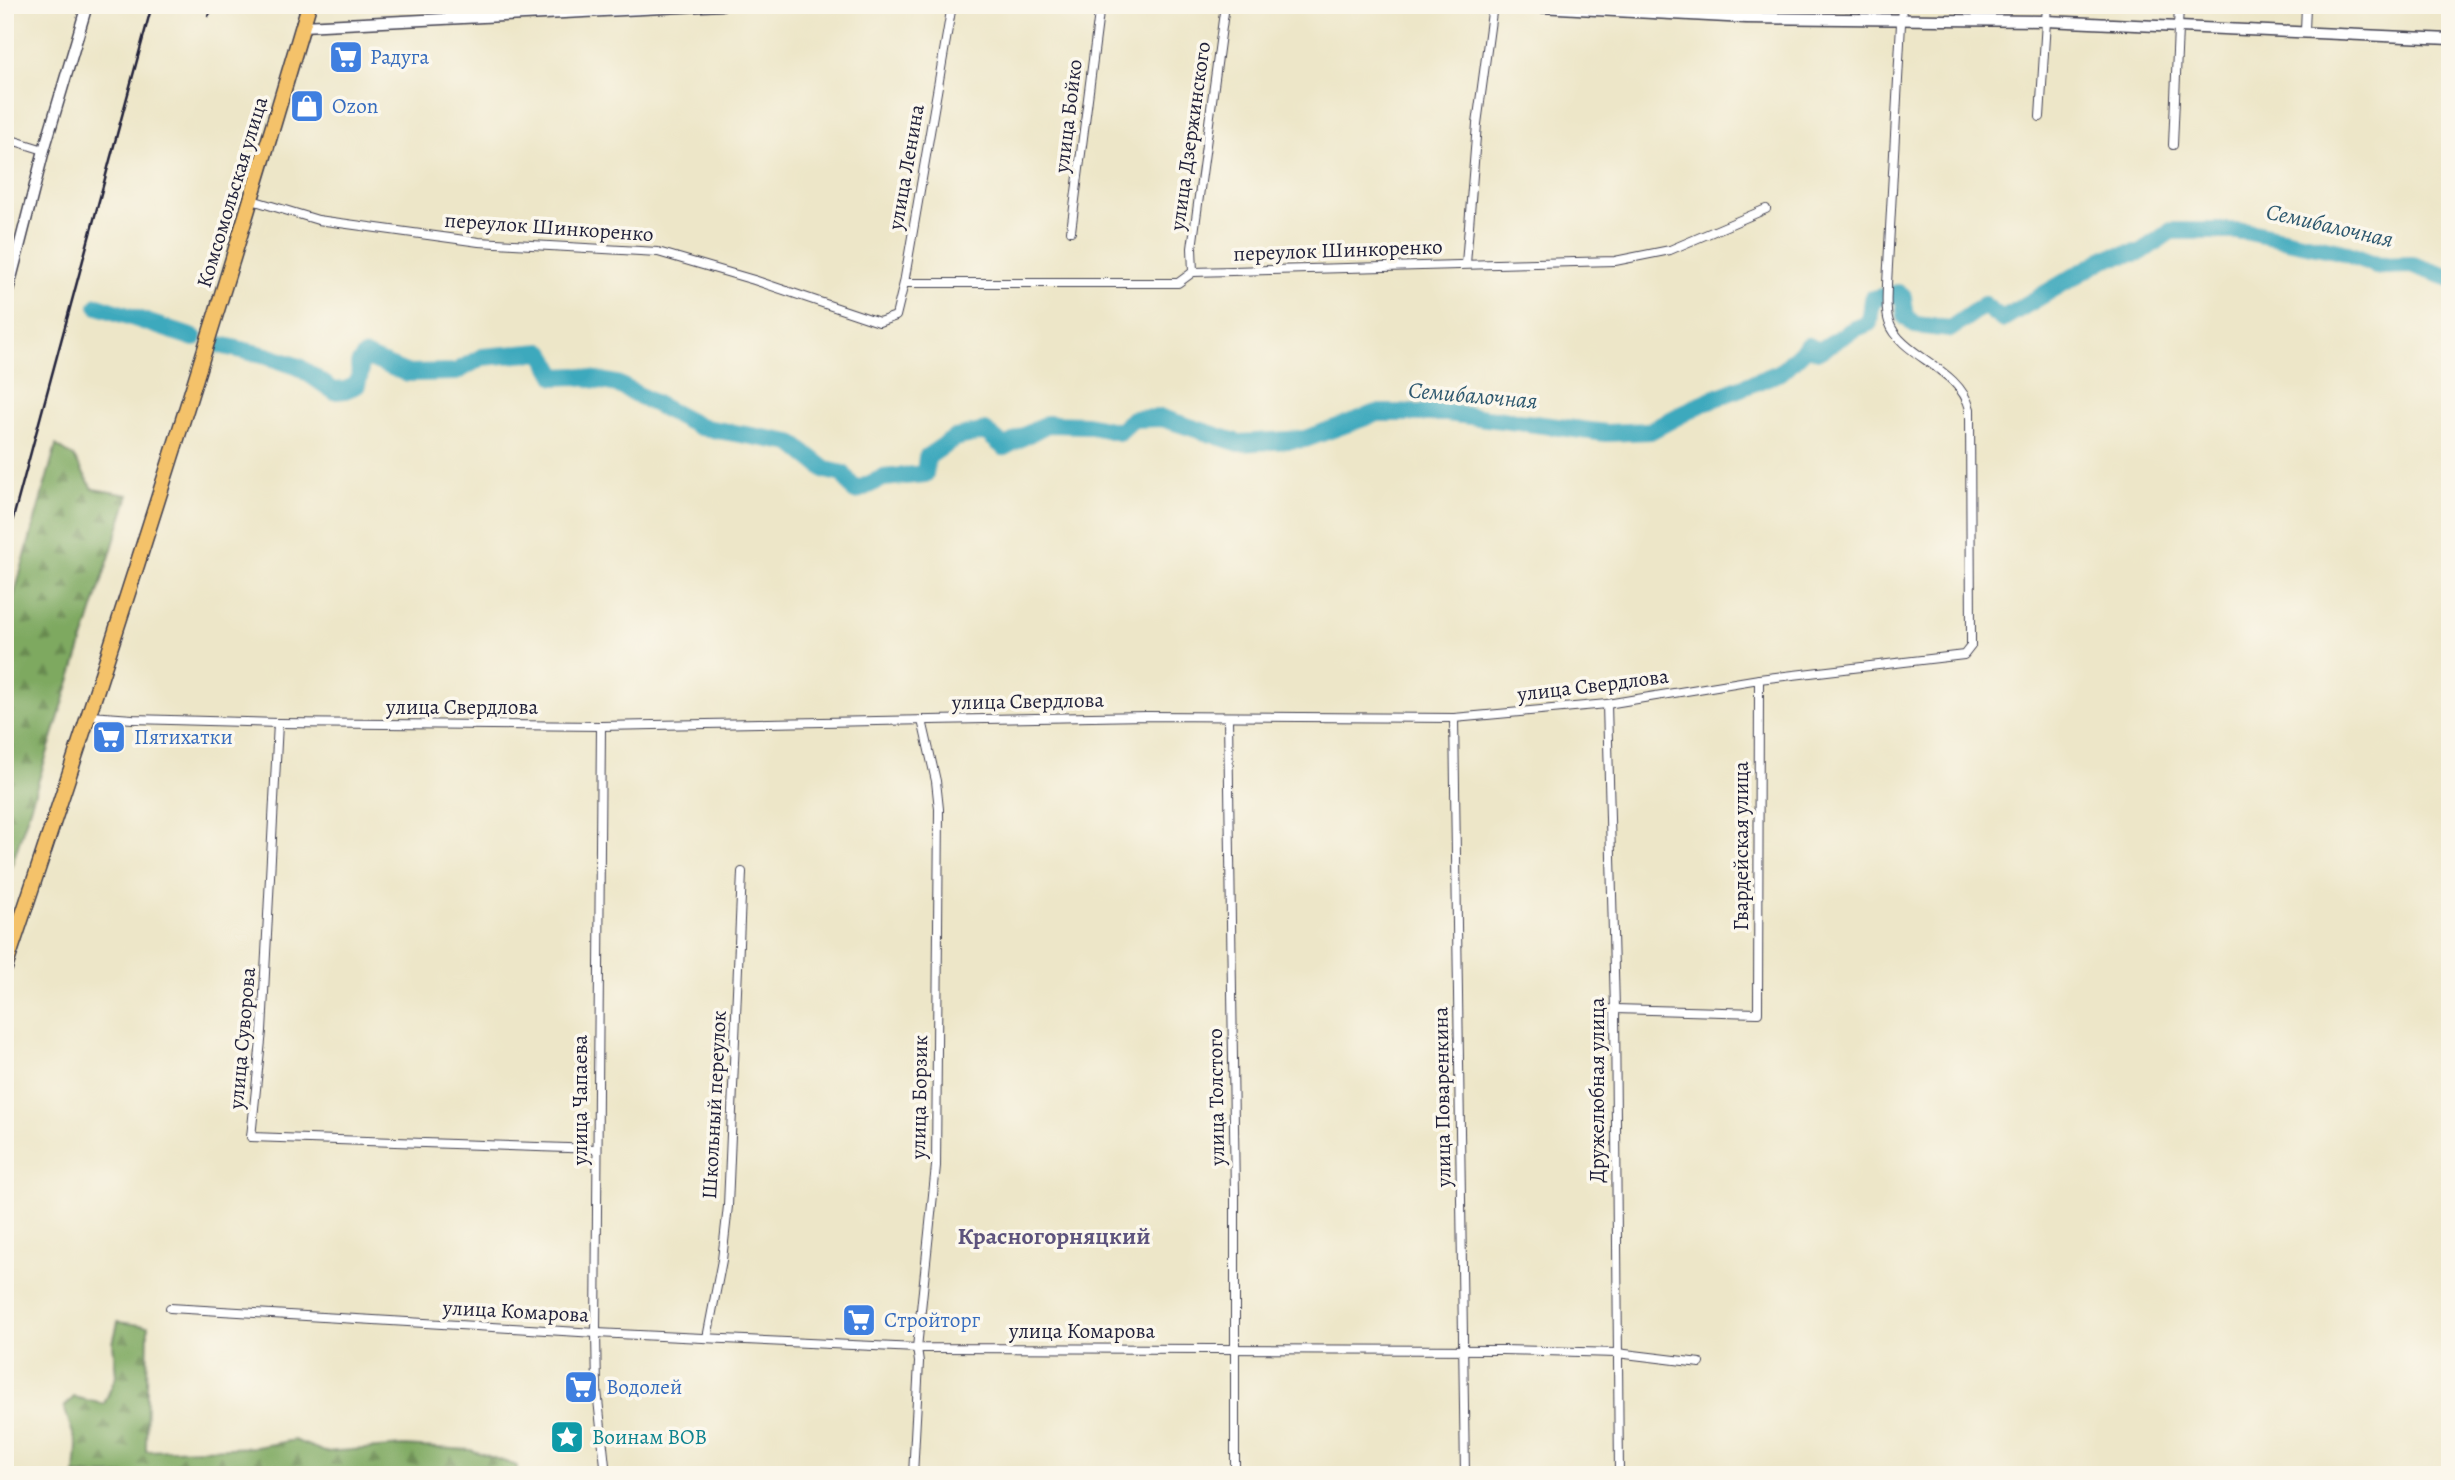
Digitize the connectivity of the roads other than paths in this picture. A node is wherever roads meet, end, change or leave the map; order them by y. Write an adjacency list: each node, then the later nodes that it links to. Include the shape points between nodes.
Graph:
1 (87, 5): 26 (street)
2 (309, 5): 19 (main road, Комсомольская улица)
3 (722, 5): 14 (street)
4 (952, 5): 32 (street, улица Ленина)
5 (1100, 5): 29 (street, улица Бойко)
6 (1225, 5): 31 (street, улица Дзержинского, via 1192,248)
7 (1493, 5): 30 (street, via 1477,124)
8 (1504, 5): 15 (street)
9 (1746, 5): 16 (street)
10 (1902, 5): 17 (street)
11 (2047, 5): 18 (street)
12 (2179, 5): 20 (street)
13 (2306, 5): 21 (street)
14 (642, 7): 19 (street)
15 (1590, 8): 16 (street)
16 (1746, 19): 17 (street)
17 (1901, 21): 18 (street); 35 (street, улица Свердлова, via 1888,317 1894,331 1967,396 1971,646 1964,655)
18 (2046, 21): 20 (street); 23 (street)
19 (303, 26): 27 (main road, Комсомольская улица)
20 (2178, 27): 21 (street); 25 (street)
21 (2305, 31): 22 (street)
22 (2450, 39)
23 (2040, 117)
24 (5, 138): 26 (street)
25 (2173, 145)
26 (44, 150): 33 (street)
27 (252, 200): 34 (street, переулок Шинкоренко, via 318,220 479,242 658,252); 37 (main road, Комсомольская улица)
28 (1766, 209): 30 (street, переулок Шинкоренко, via 1670,250 1615,261)
29 (1071, 231)
30 (1466, 264): 31 (street, переулок Шинкоренко)
31 (1193, 272): 32 (street, переулок Шинкоренко, via 1178,283)
32 (904, 283): 34 (street, улица Ленина, via 896,316)
33 (5, 302)
34 (879, 322)
35 (1759, 679): 36 (street, улица Свердлова); 45 (street, Гвардейская улица, via 1758,1013)
36 (1607, 704): 39 (street, улица Свердлова); 45 (street, Дружелюбная улица)
37 (90, 716): 41 (street, улица Свердлова); 44 (main road, Комсомольская улица)
38 (1228, 718): 39 (street, улица Свердлова); 40 (street, улица Свердлова); 51 (street, улица Толстого)
39 (1454, 718): 52 (street, улица Поваренкина)
40 (922, 720): 42 (street, улица Свердлова); 50 (street, улица Борзик, via 939,809 937,1107 934,1193)
41 (278, 723): 42 (street, улица Свердлова); 46 (street, улица Суворова, via 262,1031 251,1137)
42 (601, 726): 46 (street, улица Чапаева)
43 (742, 872): 49 (street, Школьный переулок, via 728,1206)
44 (5, 968)
45 (1615, 1009): 53 (street, Дружелюбная улица)
46 (597, 1149): 48 (street, улица Чапаева)
47 (170, 1308): 48 (street, улица Комарова)
48 (596, 1333): 49 (street, улица Комарова); 55 (street, улица Чапаева)
49 (707, 1338): 50 (street, улица Комарова)
50 (917, 1348): 51 (street, улица Комарова); 56 (street, улица Борзик)
51 (1234, 1349): 52 (street, улица Комарова); 57 (street, улица Толстого)
52 (1463, 1350): 53 (street, улица Комарова); 58 (street, улица Поваренкина)
53 (1617, 1353): 54 (street, улица Комарова); 59 (street, Дружелюбная улица)
54 (1700, 1363)
55 (606, 1475)
56 (913, 1475)
57 (1235, 1475)
58 (1465, 1475)
59 (1619, 1475)

